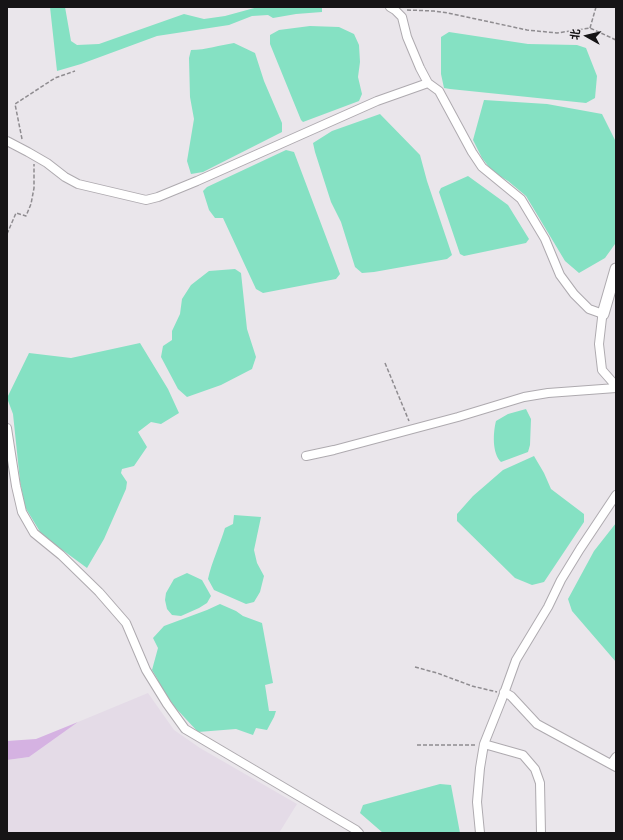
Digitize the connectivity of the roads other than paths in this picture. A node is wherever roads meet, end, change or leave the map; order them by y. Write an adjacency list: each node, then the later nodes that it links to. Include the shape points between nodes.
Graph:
1 (392, 8): 2 (street, via 402,17 407,37)
2 (428, 83): 3 (street, via 377,101 197,182 146,200 78,184 36,156); 5 (street, via 439,90 482,167 521,199 545,239 560,275 574,294 589,309)
3 (7, 141)
4 (616, 269): 5 (street)
5 (603, 314): 6 (street, via 599,344 602,370)
6 (616, 387): 8 (street, via 524,397 458,417)
7 (7, 428): 14 (street, via 22,512 34,533 99,592 126,623 146,670 166,704 185,729)
8 (306, 456)
9 (616, 495): 10 (street, via 580,549 516,660)
10 (504, 692): 11 (street); 13 (street, via 512,696 537,724)
11 (484, 745): 15 (street, via 477,802); 16 (street, via 523,755 535,769 540,783)
12 (616, 757): 13 (street)
13 (613, 765)
14 (359, 833)
15 (480, 833)
16 (541, 833)

